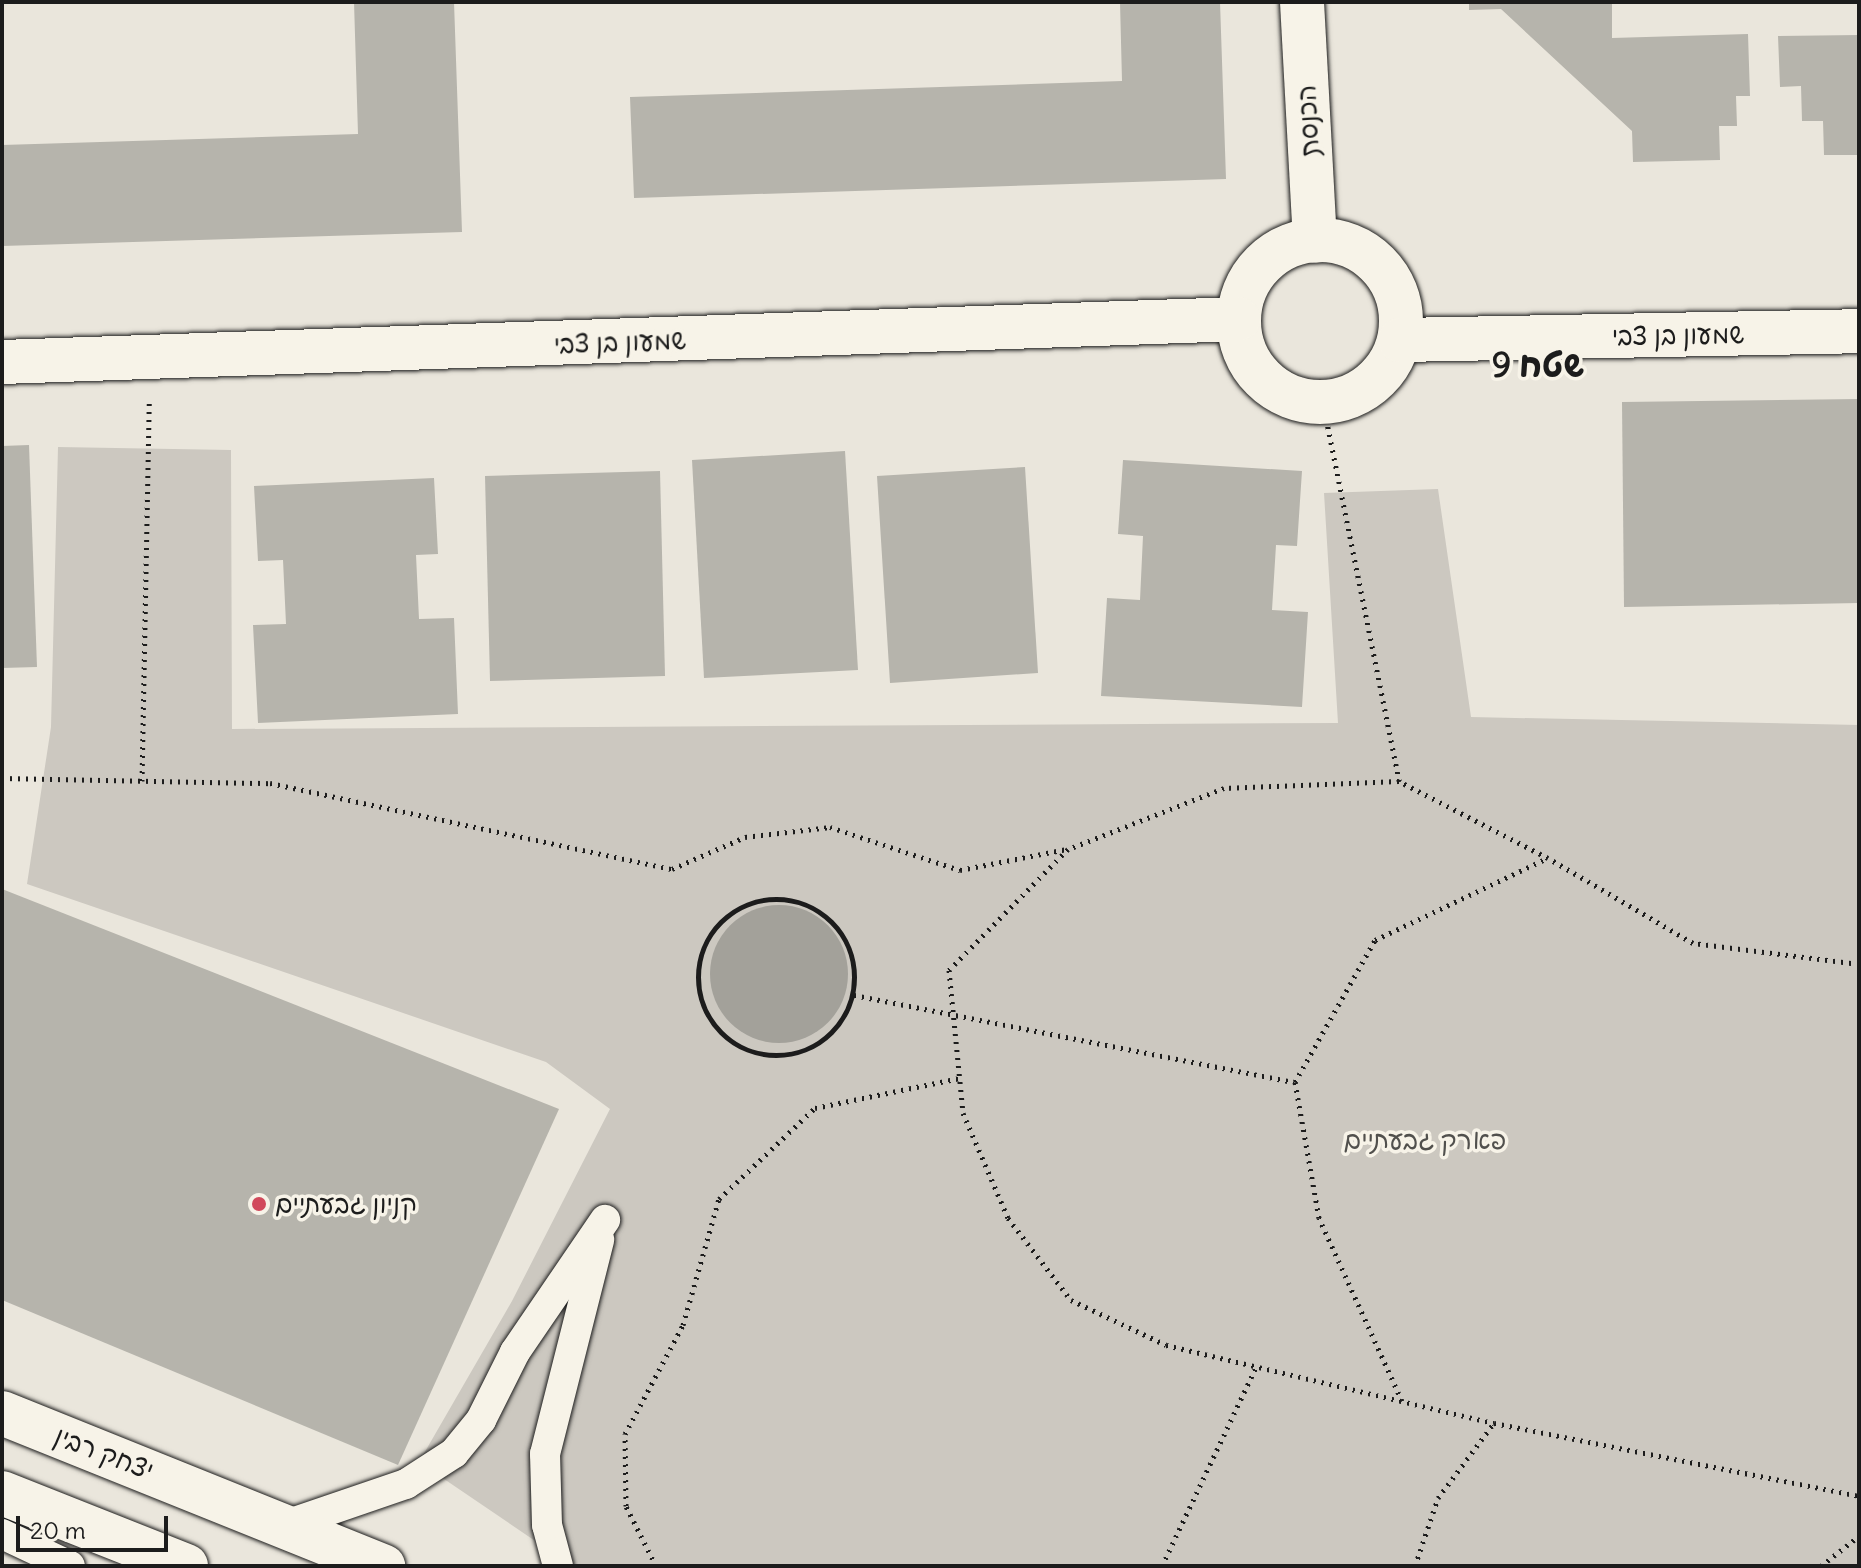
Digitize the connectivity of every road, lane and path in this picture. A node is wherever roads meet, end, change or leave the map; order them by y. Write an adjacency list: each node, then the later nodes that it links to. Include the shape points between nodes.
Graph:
1 (1302, 2): 2 (street, הכנסת)
2 (1315, 241): 3 (street, via 1278,251 1257,269); 5 (street, via 1357,249 1380,265 1395,287 1402,313)
3 (1238, 319): 6 (street, שמעון בן צבי); 8 (street, via 1242,345 1254,369 1297,399)
4 (1859, 331): 5 (street, שמעון בן צבי)
5 (1400, 340): 8 (street, via 1372,385)
6 (150, 358): 7 (street, שמעון בן צבי); 10 (path)
7 (2, 362)
8 (1323, 403): 11 (path)
9 (2, 778): 10 (path)
10 (142, 781): 12 (path, via 270,783 672,869 745,837 830,827 960,870)
11 (1399, 781): 12 (path, via 1224,788); 13 (path)
12 (1068, 849): 16 (path, via 949,970)
13 (1548, 858): 14 (path, via 1693,943); 18 (path, via 1375,940)
14 (1859, 964)
15 (854, 995): 15 (path, via 855,968 845,939 828,917 790,899 763,899 729,914 706,941 697,969 701,1002 721,1034 744,1049 771,1056 821,1042 841,1023); 16 (path)
16 (954, 1016): 17 (path); 18 (path)
17 (960, 1078): 19 (path, via 963,1113 1008,1218 1071,1300 1166,1345); 32 (path, via 815,1108 719,1199 683,1325 625,1434 626,1506)
18 (1295, 1082): 20 (path, via 1319,1218)
19 (1256, 1367): 20 (path); 33 (path)
20 (1403, 1402): 22 (path)
21 (2, 1413): 25 (street, יצחק רבין)
22 (1494, 1423): 24 (path); 34 (path, via 1438,1498)
23 (2, 1493): 29 (street)
24 (1859, 1496)
25 (286, 1525): 30 (street, יצחק רבין); 31 (lane, via 406,1484 454,1453 481,1420 515,1352 605,1220 545,1454 547,1525)
26 (2, 1534): 28 (lane)
27 (1859, 1536): 35 (path)
28 (70, 1566)
29 (186, 1566)
30 (383, 1566)
31 (558, 1566)
32 (656, 1566)
33 (1162, 1566)
34 (1415, 1566)
35 (1821, 1566)

